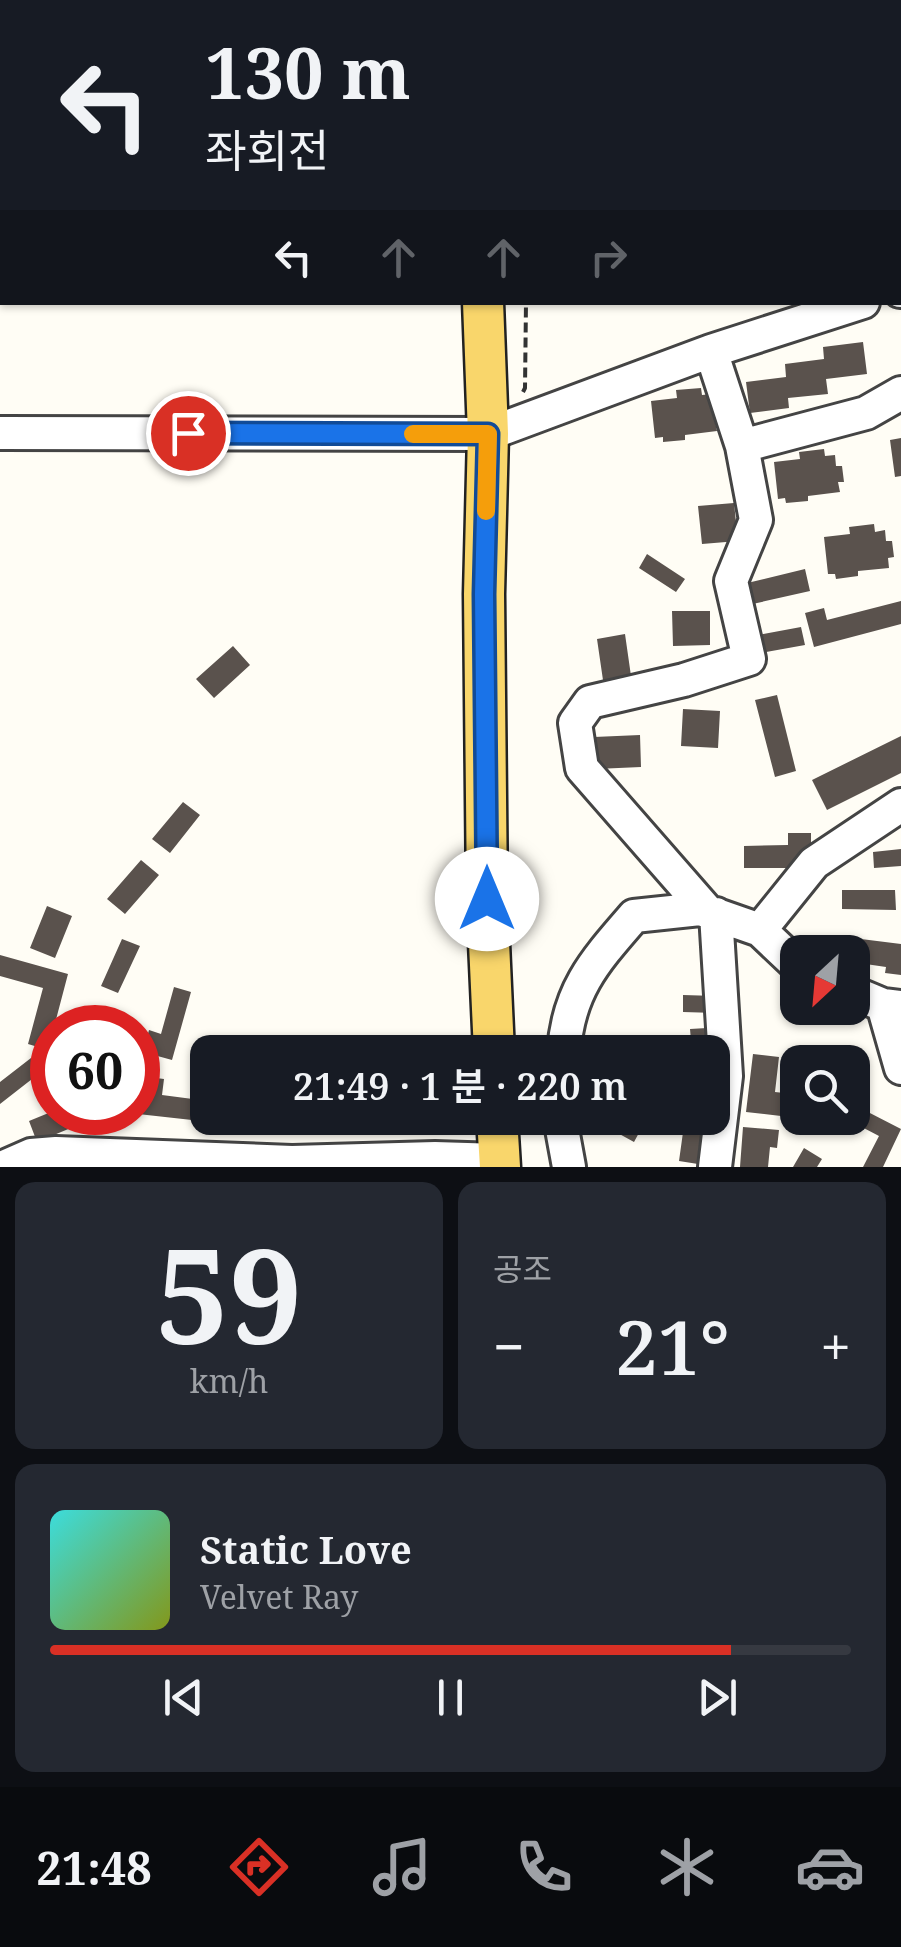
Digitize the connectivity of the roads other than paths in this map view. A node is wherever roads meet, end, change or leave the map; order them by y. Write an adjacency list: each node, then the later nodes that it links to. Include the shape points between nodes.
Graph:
1 (483, 305): 7 (main road)
2 (508, 305): 7 (main road, via 509,338)
3 (854, 305): 4 (street)
4 (711, 351): 7 (street); 8 (street)
5 (901, 394): 8 (street, via 866,413)
6 (0, 432): 7 (street)
7 (488, 434): 14 (main road, via 486,880)
8 (742, 446): 10 (street, via 756,520 731,581 748,659 590,702 575,723 582,768)
9 (901, 806): 11 (street, via 814,863)
10 (712, 913): 11 (street); 15 (street, via 700,908 634,916 588,969); 23 (street, via 726,1076)
11 (760, 930): 12 (street)
12 (780, 949)
13 (892, 1006): 16 (street)
14 (493, 1035)
15 (565, 1035)
16 (901, 1068)
17 (498, 1135): 21 (main road)
18 (563, 1135): 22 (street)
19 (0, 1141): 20 (street)
20 (17, 1161): 21 (street, via 94,1152)
21 (500, 1164)
22 (569, 1167)
23 (715, 1167)

